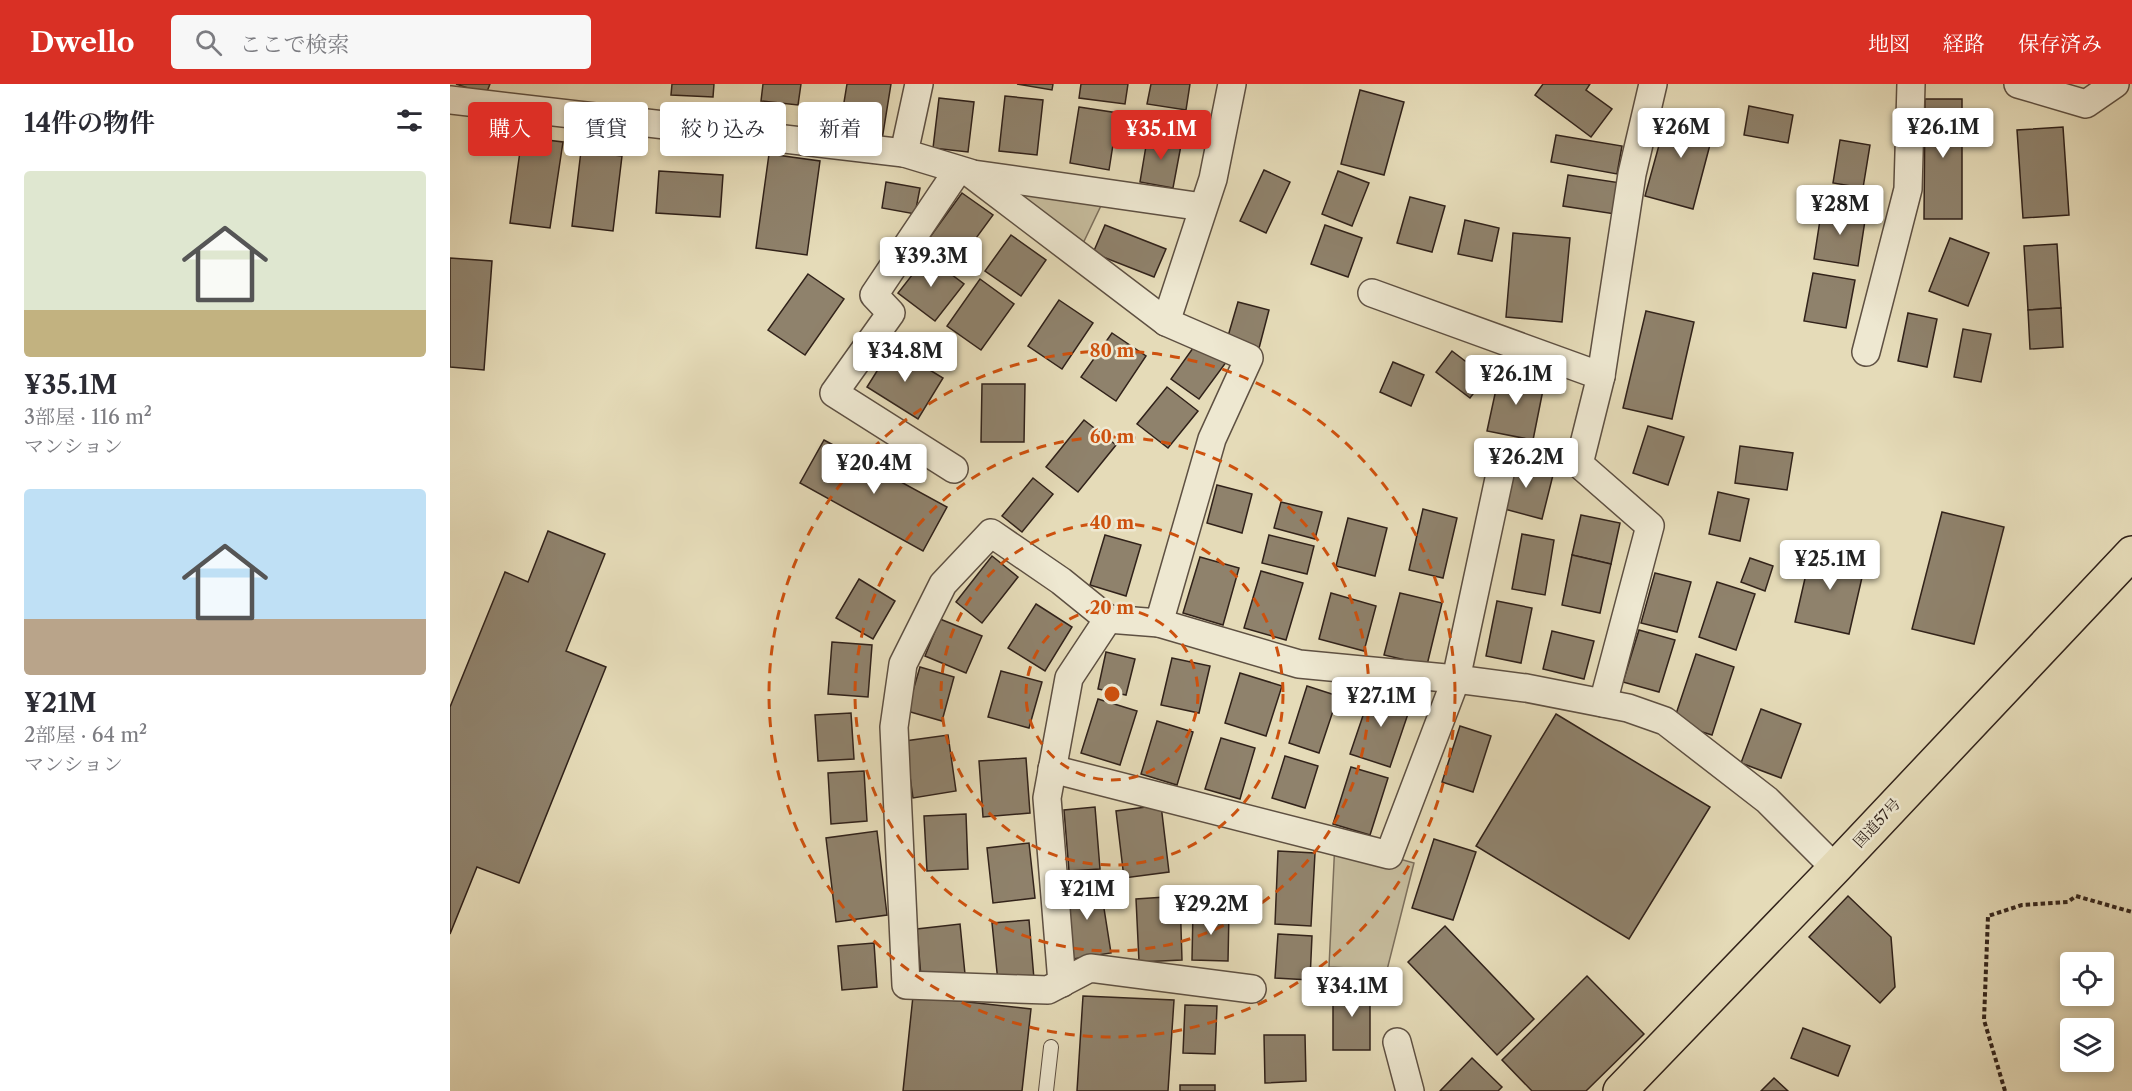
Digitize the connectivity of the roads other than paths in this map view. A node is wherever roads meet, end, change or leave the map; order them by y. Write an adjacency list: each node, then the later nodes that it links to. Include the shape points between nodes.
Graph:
1 (919, 84): 8 (street)
2 (1232, 84): 10 (street, via 1213,179)
3 (1653, 84): 14 (street, via 1632,174)
4 (1911, 84): 13 (street, via 1908,189)
5 (2018, 84): 6 (street, via 2086,104)
6 (2115, 84)
7 (450, 100): 8 (street)
8 (904, 153): 9 (street)
9 (964, 171): 10 (street); 12 (street); 16 (street, via 874,295 891,314 834,393)
10 (1203, 207): 12 (street)
11 (1372, 293): 14 (street)
12 (1166, 322): 19 (street, via 1249,358 1212,439)
13 (1866, 352)
14 (1601, 376): 21 (street, via 1579,464 1650,526)
15 (1503, 460): 20 (street)
16 (954, 469)
17 (2132, 553): 23 (highway, 国道57号)
18 (1108, 619): 19 (street); 22 (street, via 1069,678); 24 (street, via 991,533 943,584 903,664 894,727 906,986 1048,990)
19 (1159, 623): 20 (street, via 1299,664)
20 (1456, 679): 21 (street); 22 (street, via 1389,855)
21 (1603, 703): 23 (street, via 1665,721 1767,800)
22 (1052, 769): 24 (street, via 1047,798)
23 (1835, 868): 30 (highway, 国道57号)
24 (1062, 983): 25 (street, via 1090,968)
25 (1252, 989)
26 (1397, 1042): 29 (street)
27 (1051, 1047): 28 (lane)
28 (1046, 1091)
29 (1410, 1091)
30 (1620, 1091)

